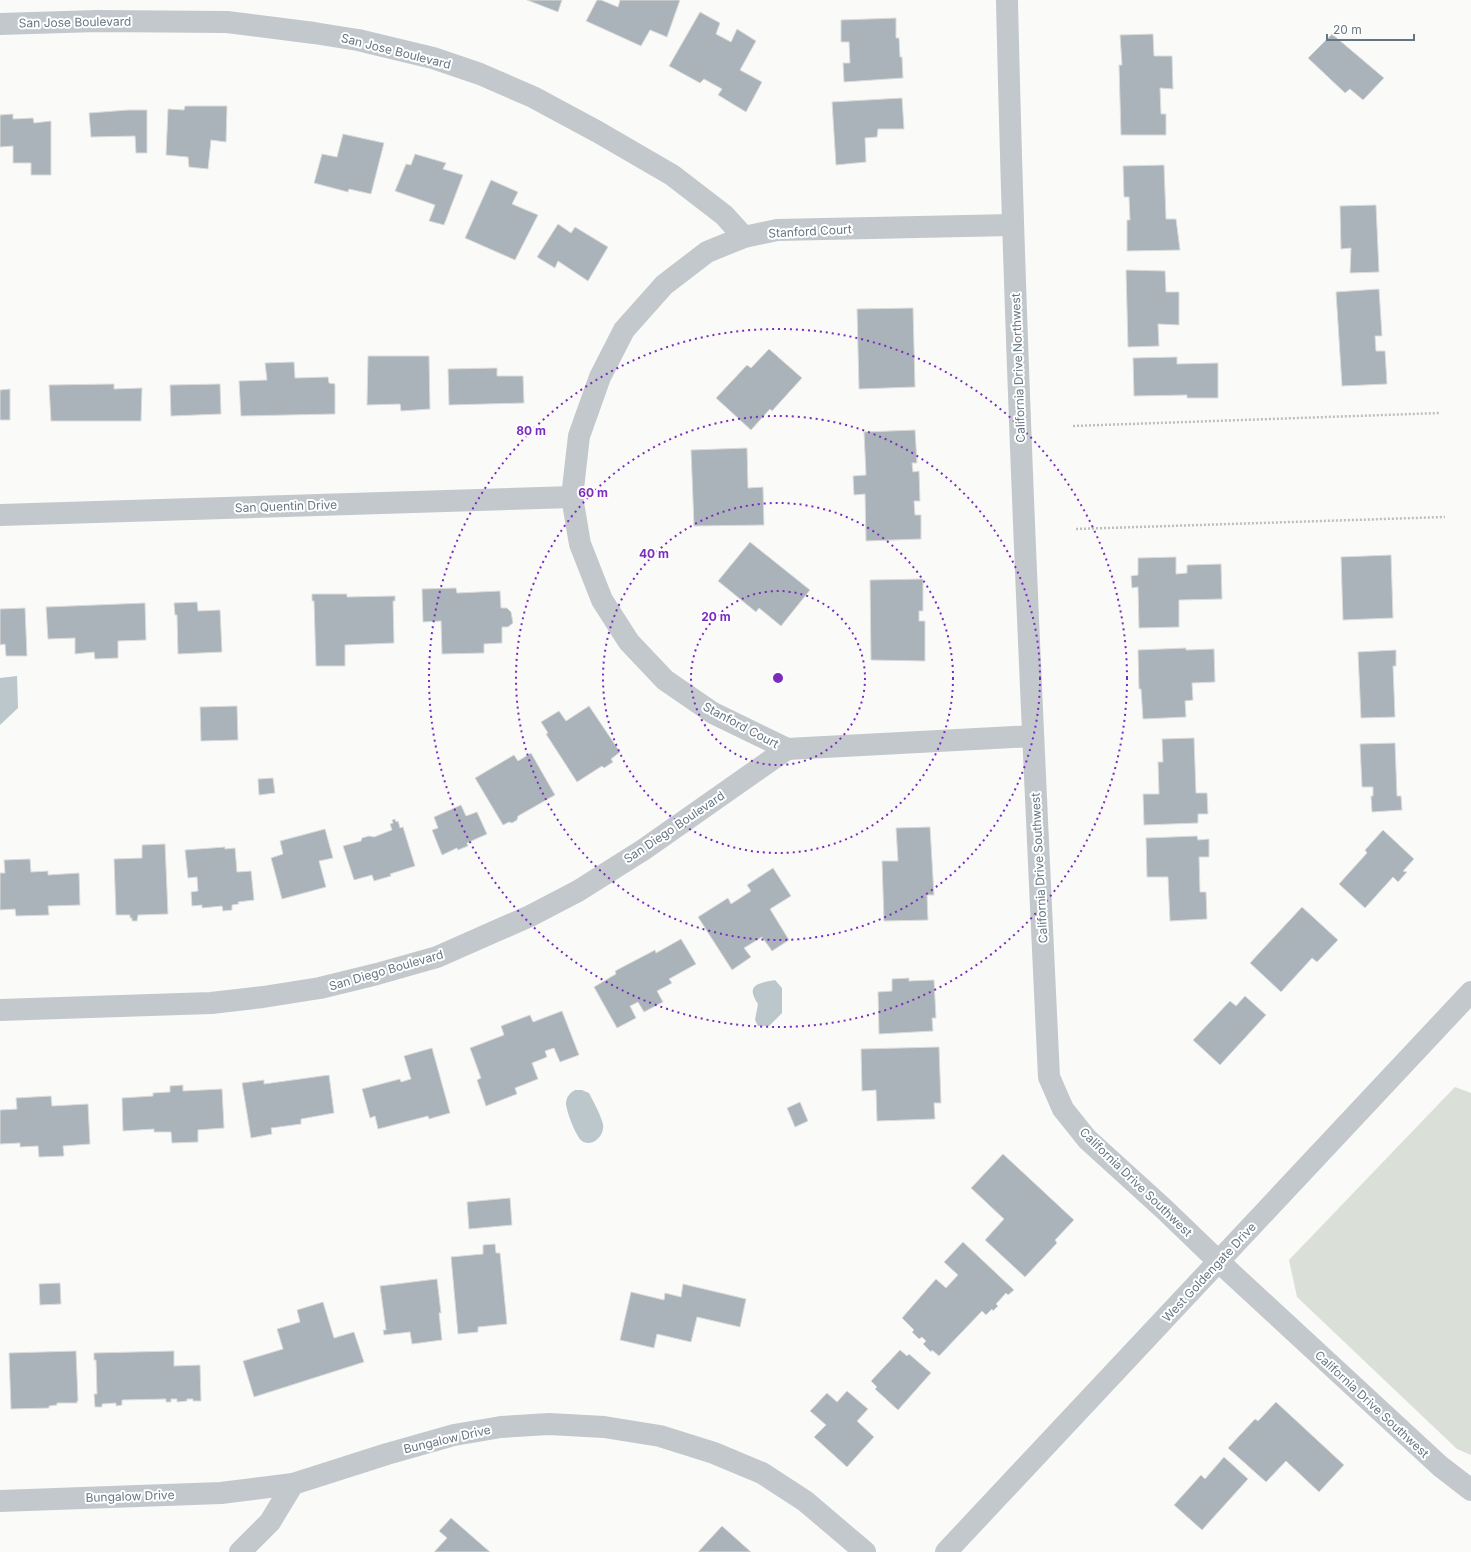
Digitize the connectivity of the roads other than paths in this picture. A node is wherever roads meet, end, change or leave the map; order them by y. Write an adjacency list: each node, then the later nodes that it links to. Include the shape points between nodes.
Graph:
1 (1007, 0): 3 (street, California Drive Northwest)
2 (0, 24): 4 (street, San Jose Boulevard, via 96,21 227,22 314,32 433,58 480,74 534,97 598,132 672,175 724,215)
3 (1012, 226): 4 (street, Stanford Court, via 777,230); 7 (street, California Drive Northwest)
4 (744, 237): 5 (street, Stanford Court, via 707,252 670,280 624,330 600,377 579,436)
5 (572, 497): 6 (street, San Quentin Drive); 8 (street, Stanford Court, via 580,544 602,600 629,642 665,680 713,713)
6 (0, 515)
7 (1033, 736): 8 (street, Stanford Court); 11 (street, California Drive Southwest, via 1049,1077 1063,1109 1087,1139)
8 (787, 749): 10 (street, San Diego Boulevard, via 642,850 578,891 530,916 437,957 320,988 263,997 211,1003)
9 (1471, 992): 11 (street, West Goldengate Drive)
10 (0, 1010)
11 (1218, 1261): 13 (street, California Drive Southwest, via 1440,1466); 17 (street, West Goldengate Drive)
12 (293, 1484): 14 (street, Bungalow Drive, via 221,1493); 15 (street, via 270,1522); 16 (street, Bungalow Drive, via 454,1435 501,1427 549,1424 604,1427 660,1436 714,1453 762,1473 805,1501)
13 (1471, 1490)
14 (0, 1501)
15 (240, 1552)
16 (865, 1552)
17 (946, 1552)

